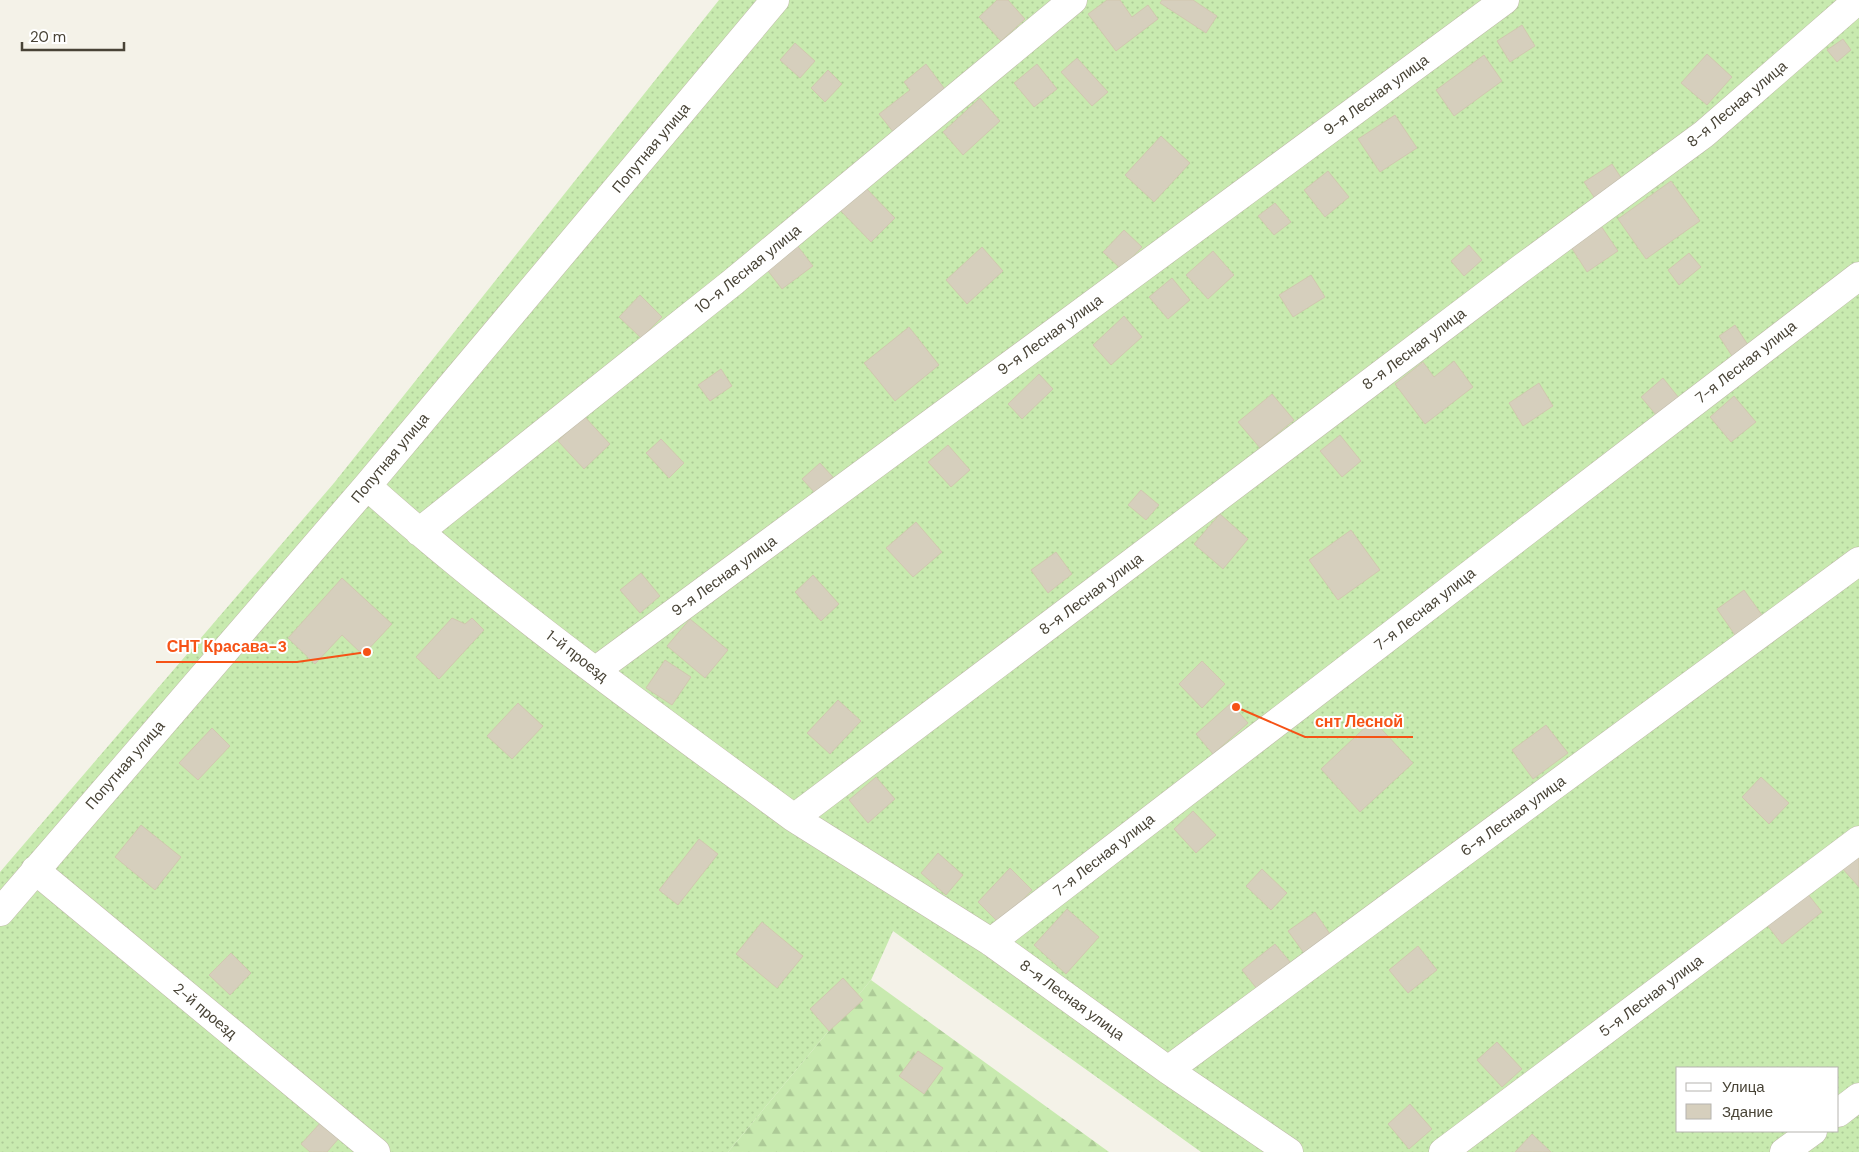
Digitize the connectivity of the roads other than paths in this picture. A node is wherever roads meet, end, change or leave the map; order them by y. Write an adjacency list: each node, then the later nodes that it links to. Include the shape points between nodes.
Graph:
1 (775, 0): 6 (street, Попутная улица)
2 (1073, 0): 7 (street, 10-я Лесная улица, via 733,282)
3 (1505, 0): 9 (street, 9-я Лесная улица)
4 (1858, 0): 10 (street, 8-я Лесная улица, via 1704,134)
5 (1859, 276): 14 (street, 7-я Лесная улица)
6 (366, 486): 7 (street, 1-й проезд); 12 (street, Попутная улица)
7 (419, 532): 9 (street, 1-й проезд)
8 (1859, 561): 15 (street, 6-я Лесная улица)
9 (595, 671): 10 (street, 1-й проезд)
10 (794, 818): 14 (street, 8-я Лесная улица)
11 (1859, 840): 21 (street, 5-я Лесная улица)
12 (35, 870): 13 (street, Попутная улица); 19 (street, 2-й проезд)
13 (0, 912)
14 (991, 942): 15 (street, 8-я Лесная улица)
15 (1168, 1070): 20 (street, 8-я Лесная улица)
16 (1859, 1097): 17 (street)
17 (1839, 1111)
18 (1812, 1132): 22 (street)
19 (376, 1152)
20 (1289, 1152)
21 (1443, 1152)
22 (1784, 1152)

